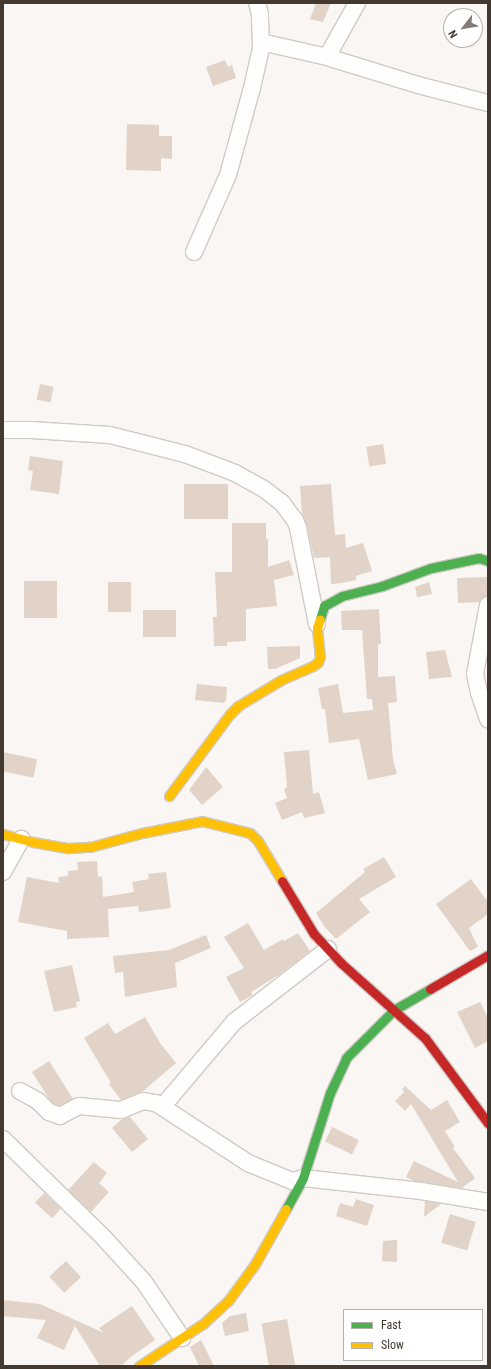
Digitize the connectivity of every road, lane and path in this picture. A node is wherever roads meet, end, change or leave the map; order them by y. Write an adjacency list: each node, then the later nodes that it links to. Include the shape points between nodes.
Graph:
1 (257, 3): 3 (street)
2 (357, 3): 4 (street)
3 (261, 42): 4 (street); 6 (street, via 252,88 228,175)
4 (327, 57): 5 (street)
5 (488, 103)
6 (194, 252)
7 (3, 430): 10 (street, via 110,435 185,454 235,473 264,489 282,503 295,520)
8 (488, 561): 10 (street, via 479,558 431,568 382,586 337,598 324,606)
9 (488, 604): 11 (street, via 475,674)
10 (317, 628): 12 (street, via 320,657 318,662 281,680 238,706)
11 (488, 719)
12 (169, 796)
13 (3, 834): 14 (street)
14 (21, 839): 15 (street); 16 (street, via 68,848 90,847 202,821 242,830 250,833 258,841 314,934)
15 (3, 872)
16 (328, 949): 18 (street); 20 (street, via 234,1022)
17 (488, 955): 18 (street)
18 (394, 1010): 21 (street, via 425,1038); 23 (street, via 346,1058 330,1093)
19 (20, 1091): 20 (street, via 38,1101 49,1112 60,1116 79,1106 123,1110 145,1100)
20 (163, 1106): 23 (street, via 248,1162 292,1181)
21 (488, 1123)
22 (3, 1139): 25 (street, via 139,1276)
23 (303, 1178): 24 (street, via 420,1191); 25 (street, via 256,1264 232,1295 204,1323)
24 (488, 1202)
25 (182, 1338): 26 (street)
26 (139, 1366)

